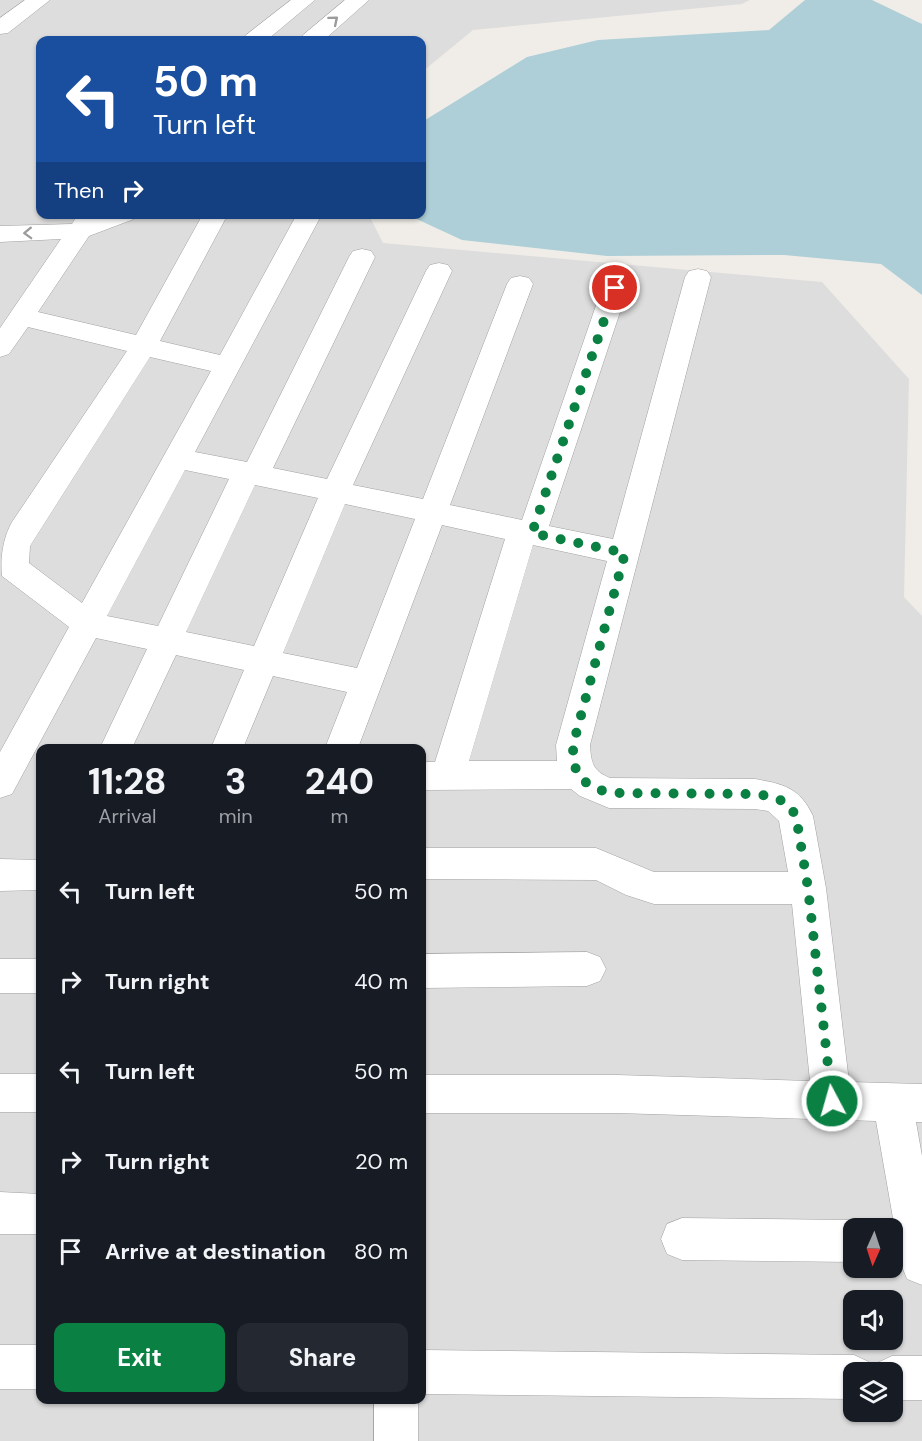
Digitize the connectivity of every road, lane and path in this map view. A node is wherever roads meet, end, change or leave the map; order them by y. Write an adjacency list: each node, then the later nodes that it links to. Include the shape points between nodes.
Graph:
1 (39, 0): 5 (street)
2 (304, 0): 6 (street)
3 (358, 0): 7 (street, one-way to 3)
4 (382, 0): 8 (street)
5 (0, 28)
6 (260, 36)
7 (316, 36)
8 (339, 36)
9 (36, 212): 10 (street)
10 (0, 214)
11 (102, 219): 14 (street)
12 (213, 219): 22 (street)
13 (307, 219): 24 (street)
14 (84, 223): 15 (street, one-way to 15); 21 (street)
15 (0, 234)
16 (362, 257): 26 (street)
17 (439, 271): 27 (street)
18 (698, 277): 30 (street)
19 (520, 284): 28 (street)
20 (615, 288): 29 (street)
21 (23, 317): 22 (street); 23 (street)
22 (143, 347): 24 (street); 31 (street, via 15,546 13,568)
23 (0, 348)
24 (227, 366): 25 (street)
25 (177, 458): 26 (street); 31 (street)
26 (250, 474): 27 (street); 32 (street)
27 (335, 492): 28 (street); 33 (street)
28 (431, 512): 29 (street); 34 (street)
29 (527, 532): 30 (street); 39 (street)
30 (625, 553): 38 (street, via 573,745)
31 (87, 624): 32 (street); 40 (street)
32 (167, 642): 33 (street); 35 (street)
33 (264, 662): 34 (street); 36 (street)
34 (367, 683): 37 (street)
35 (118, 744)
36 (229, 744)
37 (344, 744)
38 (577, 775): 39 (street); 44 (street, via 589,786 609,793 774,797 788,804 796,816)
39 (435, 776)
40 (0, 784)
41 (426, 864): 44 (street, via 596,864 642,887)
42 (0, 875): 43 (street)
43 (36, 875)
44 (808, 888): 52 (street)
45 (587, 969): 46 (street)
46 (426, 971)
47 (0, 976): 48 (street)
48 (36, 976)
49 (0, 1093): 50 (street)
50 (36, 1093)
51 (426, 1094): 52 (street)
52 (832, 1101): 53 (street)
53 (907, 1103): 58 (street)
54 (0, 1214): 55 (street)
55 (36, 1214)
56 (682, 1239): 57 (street)
57 (843, 1241)
58 (911, 1249)
59 (0, 1367): 60 (street)
60 (36, 1367)
61 (426, 1372): 62 (street)
62 (843, 1377)
63 (903, 1378): 64 (street)
64 (922, 1378)
65 (396, 1404): 66 (street)
66 (396, 1441)

